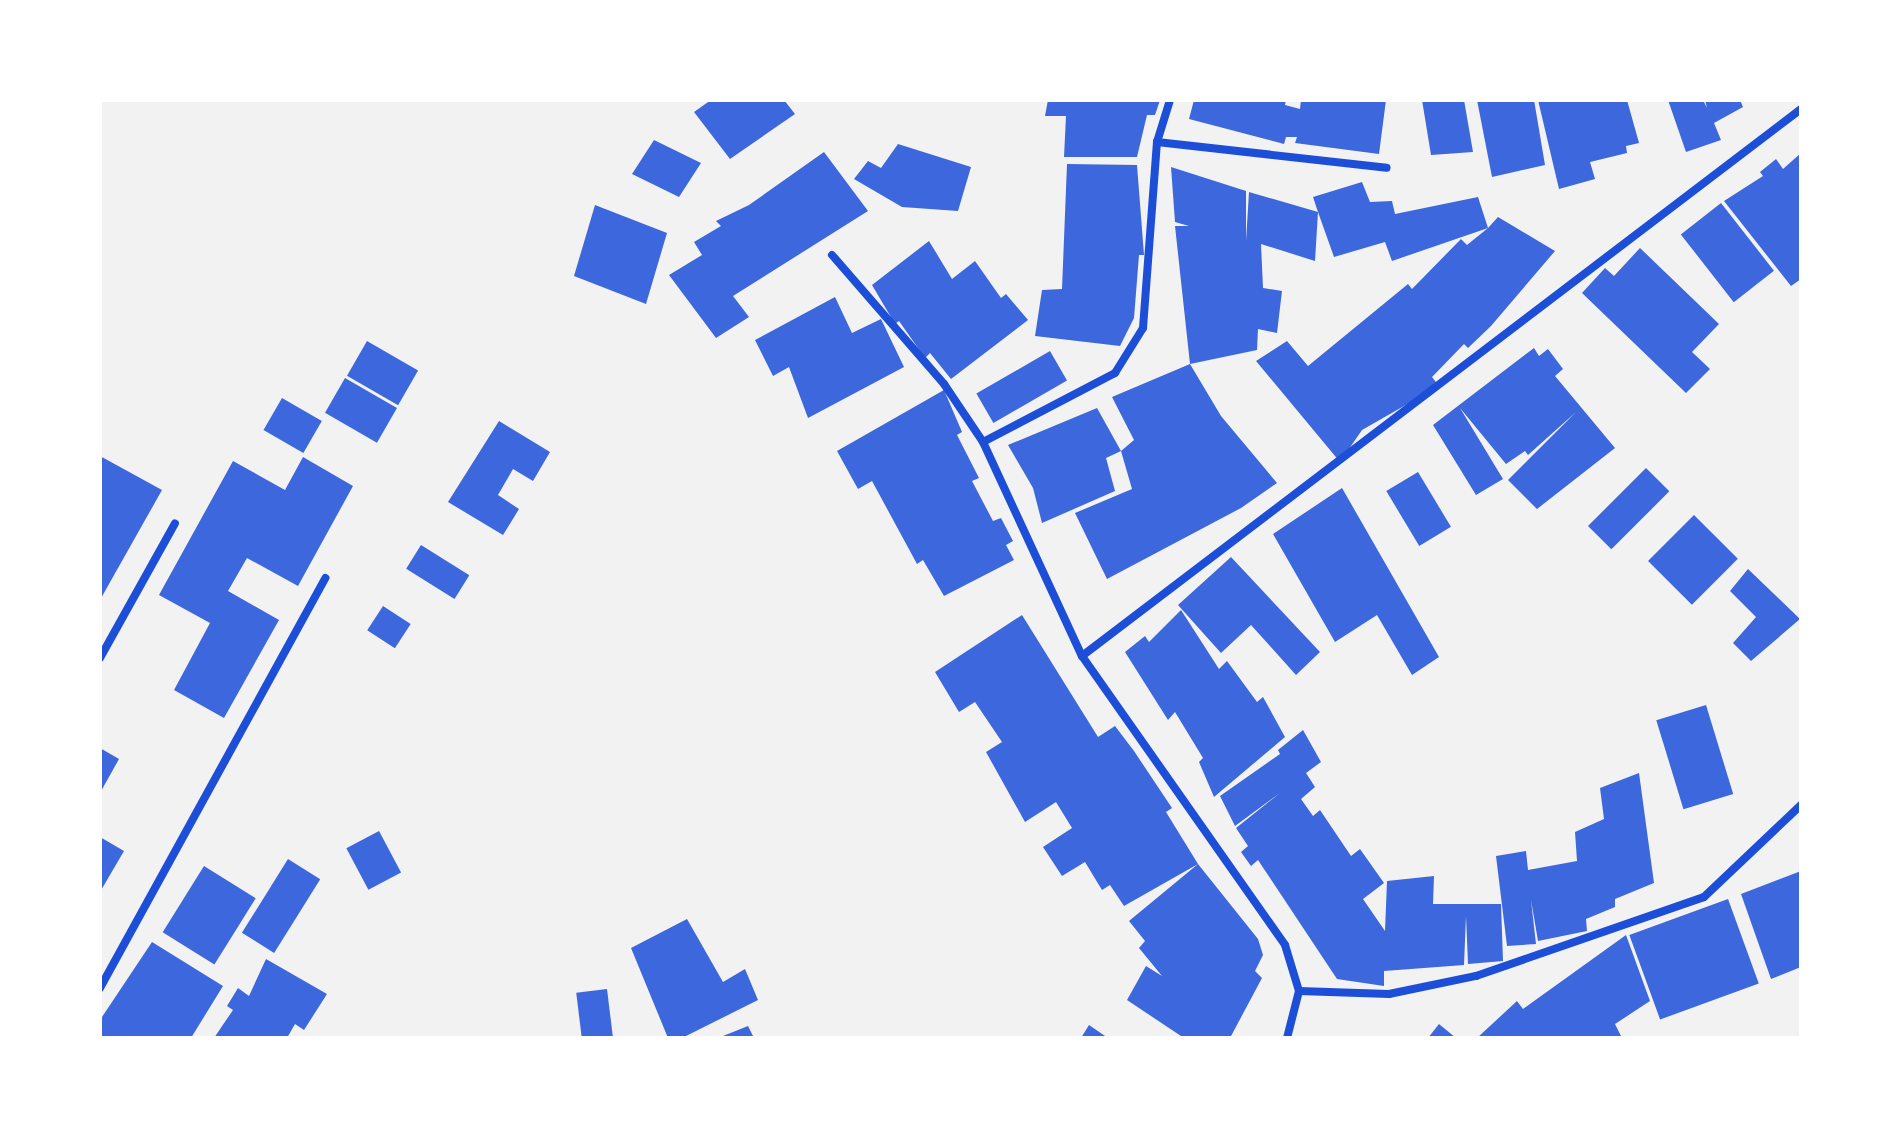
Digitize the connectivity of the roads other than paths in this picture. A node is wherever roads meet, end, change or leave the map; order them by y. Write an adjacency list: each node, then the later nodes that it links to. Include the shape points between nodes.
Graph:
1 (1170, 100): 3 (street)
2 (1801, 109): 9 (street)
3 (1157, 142): 4 (street); 6 (street, via 1143,328 1115,373)
4 (1387, 168)
5 (832, 255): 6 (street, via 944,384)
6 (983, 442): 9 (street)
7 (175, 523): 10 (street)
8 (325, 578): 12 (street)
9 (1082, 656): 13 (street, via 1285,945)
10 (100, 658)
11 (1801, 805): 13 (street, via 1704,897 1476,976 1389,994)
12 (100, 988)
13 (1299, 991): 14 (street)
14 (1287, 1038)

